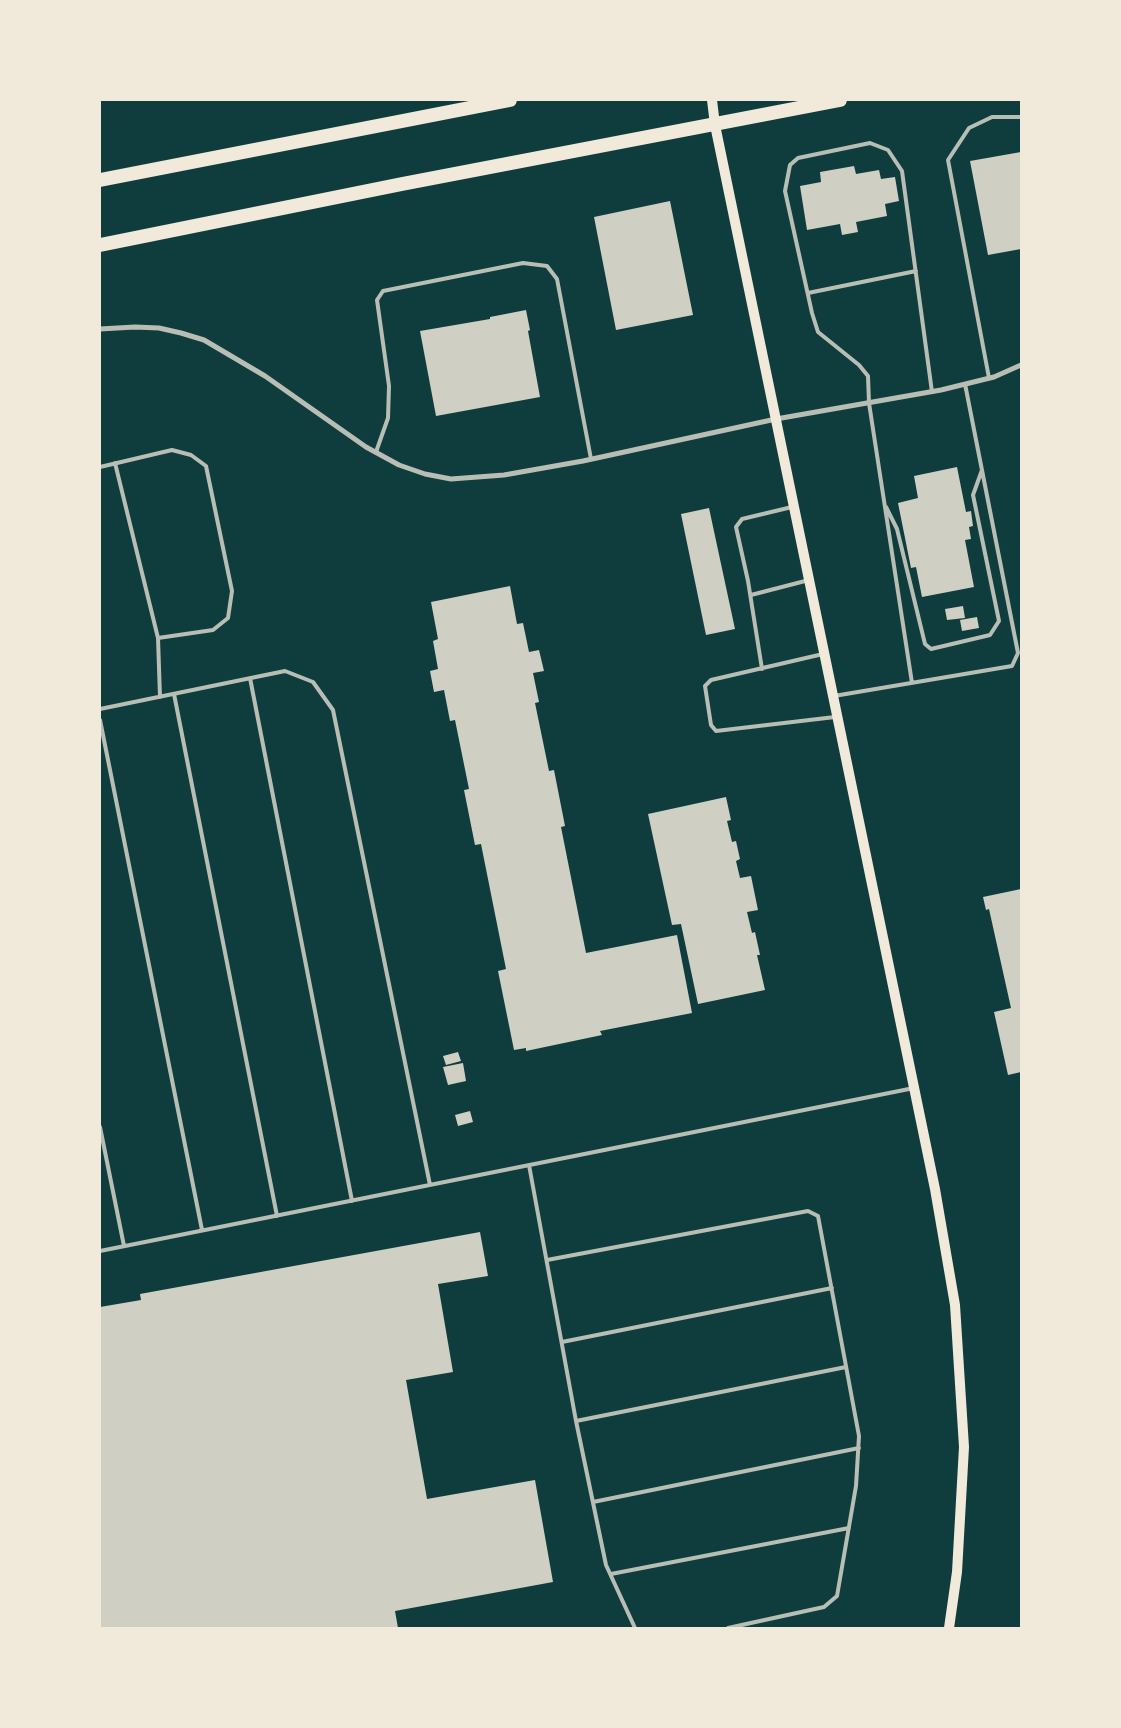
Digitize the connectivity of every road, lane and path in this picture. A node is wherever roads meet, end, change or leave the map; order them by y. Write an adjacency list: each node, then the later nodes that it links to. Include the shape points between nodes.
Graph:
1 (510, 100): 6 (highway)
2 (712, 100): 5 (main road)
3 (840, 100): 5 (highway)
4 (1021, 117): 12 (lane, via 992,117 969,128 948,160)
5 (715, 125): 7 (highway); 16 (main road)
6 (100, 180)
7 (100, 245)
8 (916, 271): 9 (lane); 9 (lane, via 902,172 888,150 870,143 798,158 790,165 785,190); 14 (lane)
9 (808, 293): 15 (lane, via 818,332 868,376)
10 (100, 329): 17 (street, via 159,328 204,340 265,376)
11 (1021, 365): 12 (street)
12 (989, 379): 13 (street)
13 (966, 384): 14 (street); 21 (lane)
14 (932, 392): 15 (street)
15 (869, 403): 16 (street); 22 (lane)
16 (776, 419): 18 (street); 23 (main road)
17 (376, 452): 18 (street, via 399,465 452,479 504,475); 18 (lane, via 388,418 389,386 377,300 383,291 523,263 547,266 557,278)
18 (591, 459)
19 (115, 463): 20 (lane); 26 (lane); 26 (lane, via 172,450 190,455 206,466 232,591 228,618 213,630)
20 (100, 467)
21 (982, 468): 22 (lane, via 972,495 998,621 990,635 931,649 925,644 897,529); 30 (lane, via 1018,652 1012,666)
22 (884, 503): 30 (lane)
23 (794, 507): 24 (main road); 25 (lane, via 742,519 736,527)
24 (809, 580): 25 (lane); 27 (main road)
25 (751, 595): 28 (lane)
26 (158, 638): 33 (lane)
27 (825, 654): 28 (lane); 32 (main road)
28 (762, 669): 35 (lane, via 711,680 705,686 711,725 716,731)
29 (250, 678): 31 (lane); 40 (lane, via 285,671 313,682 333,710); 41 (lane)
30 (912, 683): 32 (lane)
31 (174, 694): 33 (lane); 42 (lane)
32 (833, 696): 35 (main road)
33 (160, 697): 34 (lane)
34 (100, 709)
35 (837, 716): 37 (main road)
36 (100, 720): 43 (lane)
37 (914, 1088): 39 (lane); 57 (main road, via 955,1305 964,1447 957,1572)
38 (100, 1126): 44 (lane)
39 (529, 1165): 40 (lane); 46 (lane)
40 (430, 1185): 41 (lane)
41 (352, 1201): 42 (lane)
42 (277, 1216): 43 (lane)
43 (202, 1230): 44 (lane)
44 (124, 1246): 45 (lane)
45 (100, 1251)
46 (547, 1260): 47 (lane, via 808,1211 818,1216); 48 (lane)
47 (832, 1288): 48 (lane); 49 (lane)
48 (562, 1342): 50 (lane)
49 (846, 1367): 50 (lane); 51 (lane)
50 (576, 1422): 52 (lane)
51 (859, 1448): 52 (lane); 53 (lane)
52 (593, 1502): 54 (lane)
53 (849, 1528): 54 (lane); 56 (lane, via 837,1596 824,1607)
54 (610, 1574): 55 (lane)
55 (635, 1628)
56 (728, 1628)
57 (949, 1628)

